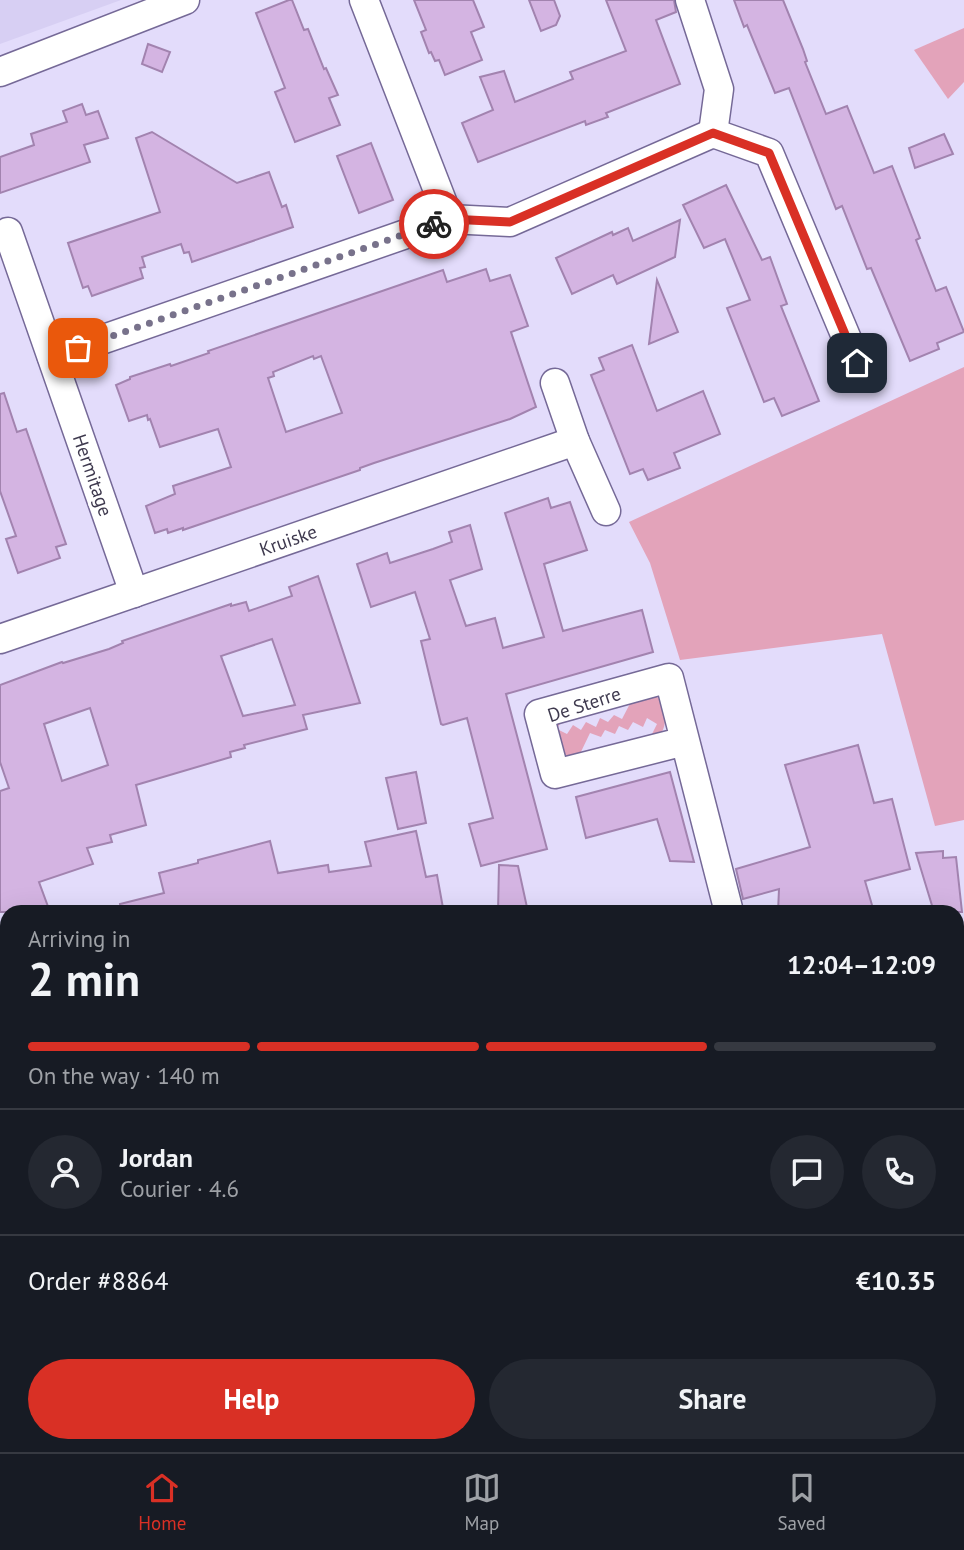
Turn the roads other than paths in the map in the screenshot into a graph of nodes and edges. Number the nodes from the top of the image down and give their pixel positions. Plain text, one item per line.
1 (185, 0) edge
2 (364, 0) edge
3 (690, 0) edge
4 (0, 72) edge
5 (713, 133) junction
6 (449, 219) junction
7 (8, 232) dead end
8 (52, 357) junction
9 (857, 363) dead end
10 (555, 383) dead end
11 (575, 441) junction
12 (606, 511) dead end
13 (134, 593) junction
14 (0, 639) edge
15 (685, 741) junction
16 (727, 905) edge

1 - 4 street
2 - 6 street
3 - 5 street
5 - 6 street
5 - 9 street
6 - 8 street
7 - 8 street, Hermitage
8 - 13 street, Hermitage
10 - 11 street
11 - 12 street
11 - 13 street, Kruiske
13 - 14 street, Kruiske
15 - 15 street, De Sterre
15 - 16 street, De Sterre

